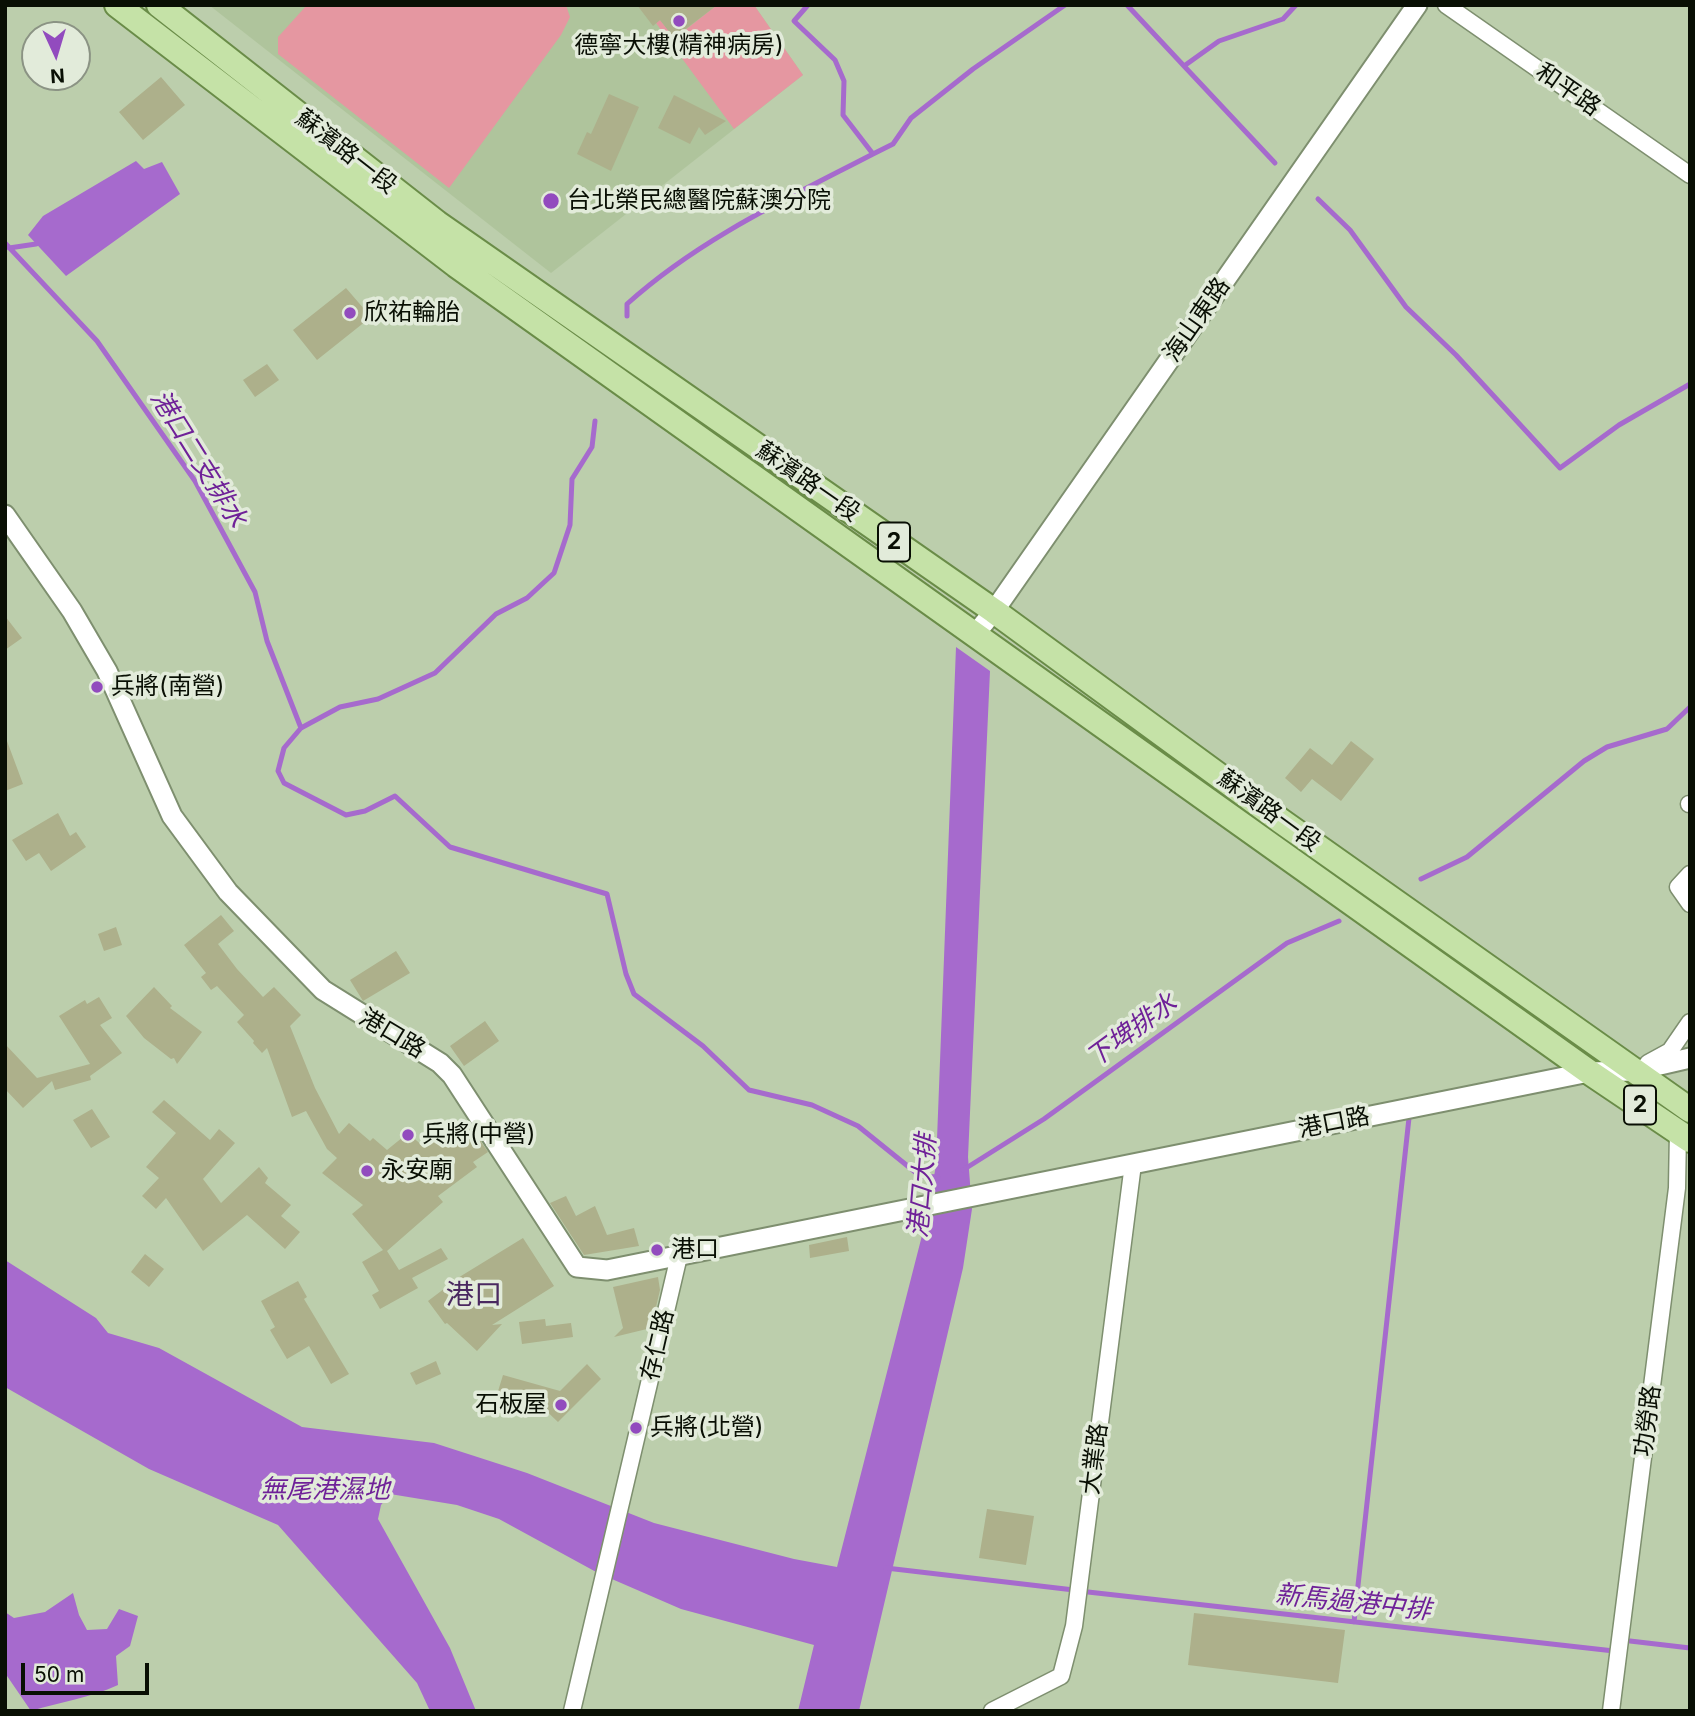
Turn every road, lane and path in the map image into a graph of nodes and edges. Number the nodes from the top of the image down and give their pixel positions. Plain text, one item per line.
1 (117, 5) edge
2 (159, 5) edge
3 (1417, 5) edge
4 (1446, 5) edge
5 (1690, 176) edge
6 (5, 515) edge
7 (994, 611) junction
8 (976, 632) junction
9 (1281, 821) junction
10 (1268, 842) junction
11 (1690, 874) edge
12 (1690, 904) edge
13 (1690, 1021) edge
14 (1690, 1058) edge
15 (1634, 1071) junction
16 (1589, 1072) junction
17 (1686, 1127) edge
18 (1133, 1164) junction
19 (679, 1256) junction
20 (572, 1711) edge
21 (992, 1711) edge
22 (1611, 1711) edge

1 - 8 main road, 蘇濱路一段 / 2
2 - 7 main road, 蘇濱路一段 / 2
3 - 7 street, 海山東路
4 - 5 street, 和平路
6 - 19 street, 港口路
7 - 8 street, 海山東路
7 - 9 main road, 蘇濱路一段 / 2
8 - 10 main road, 蘇濱路一段 / 2
9 - 10 main road
9 - 15 main road, 蘇濱路一段 / 2
10 - 16 main road, 蘇濱路一段 / 2
11 - 12 street
13 - 15 street
14 - 15 street, 港口路
15 - 16 street, 港口路
15 - 17 main road, 2
16 - 17 main road, 2
16 - 18 street, 港口路
17 - 22 street, 功勞路
18 - 19 street, 港口路
18 - 21 street, 大業路
19 - 20 street, 存仁路

